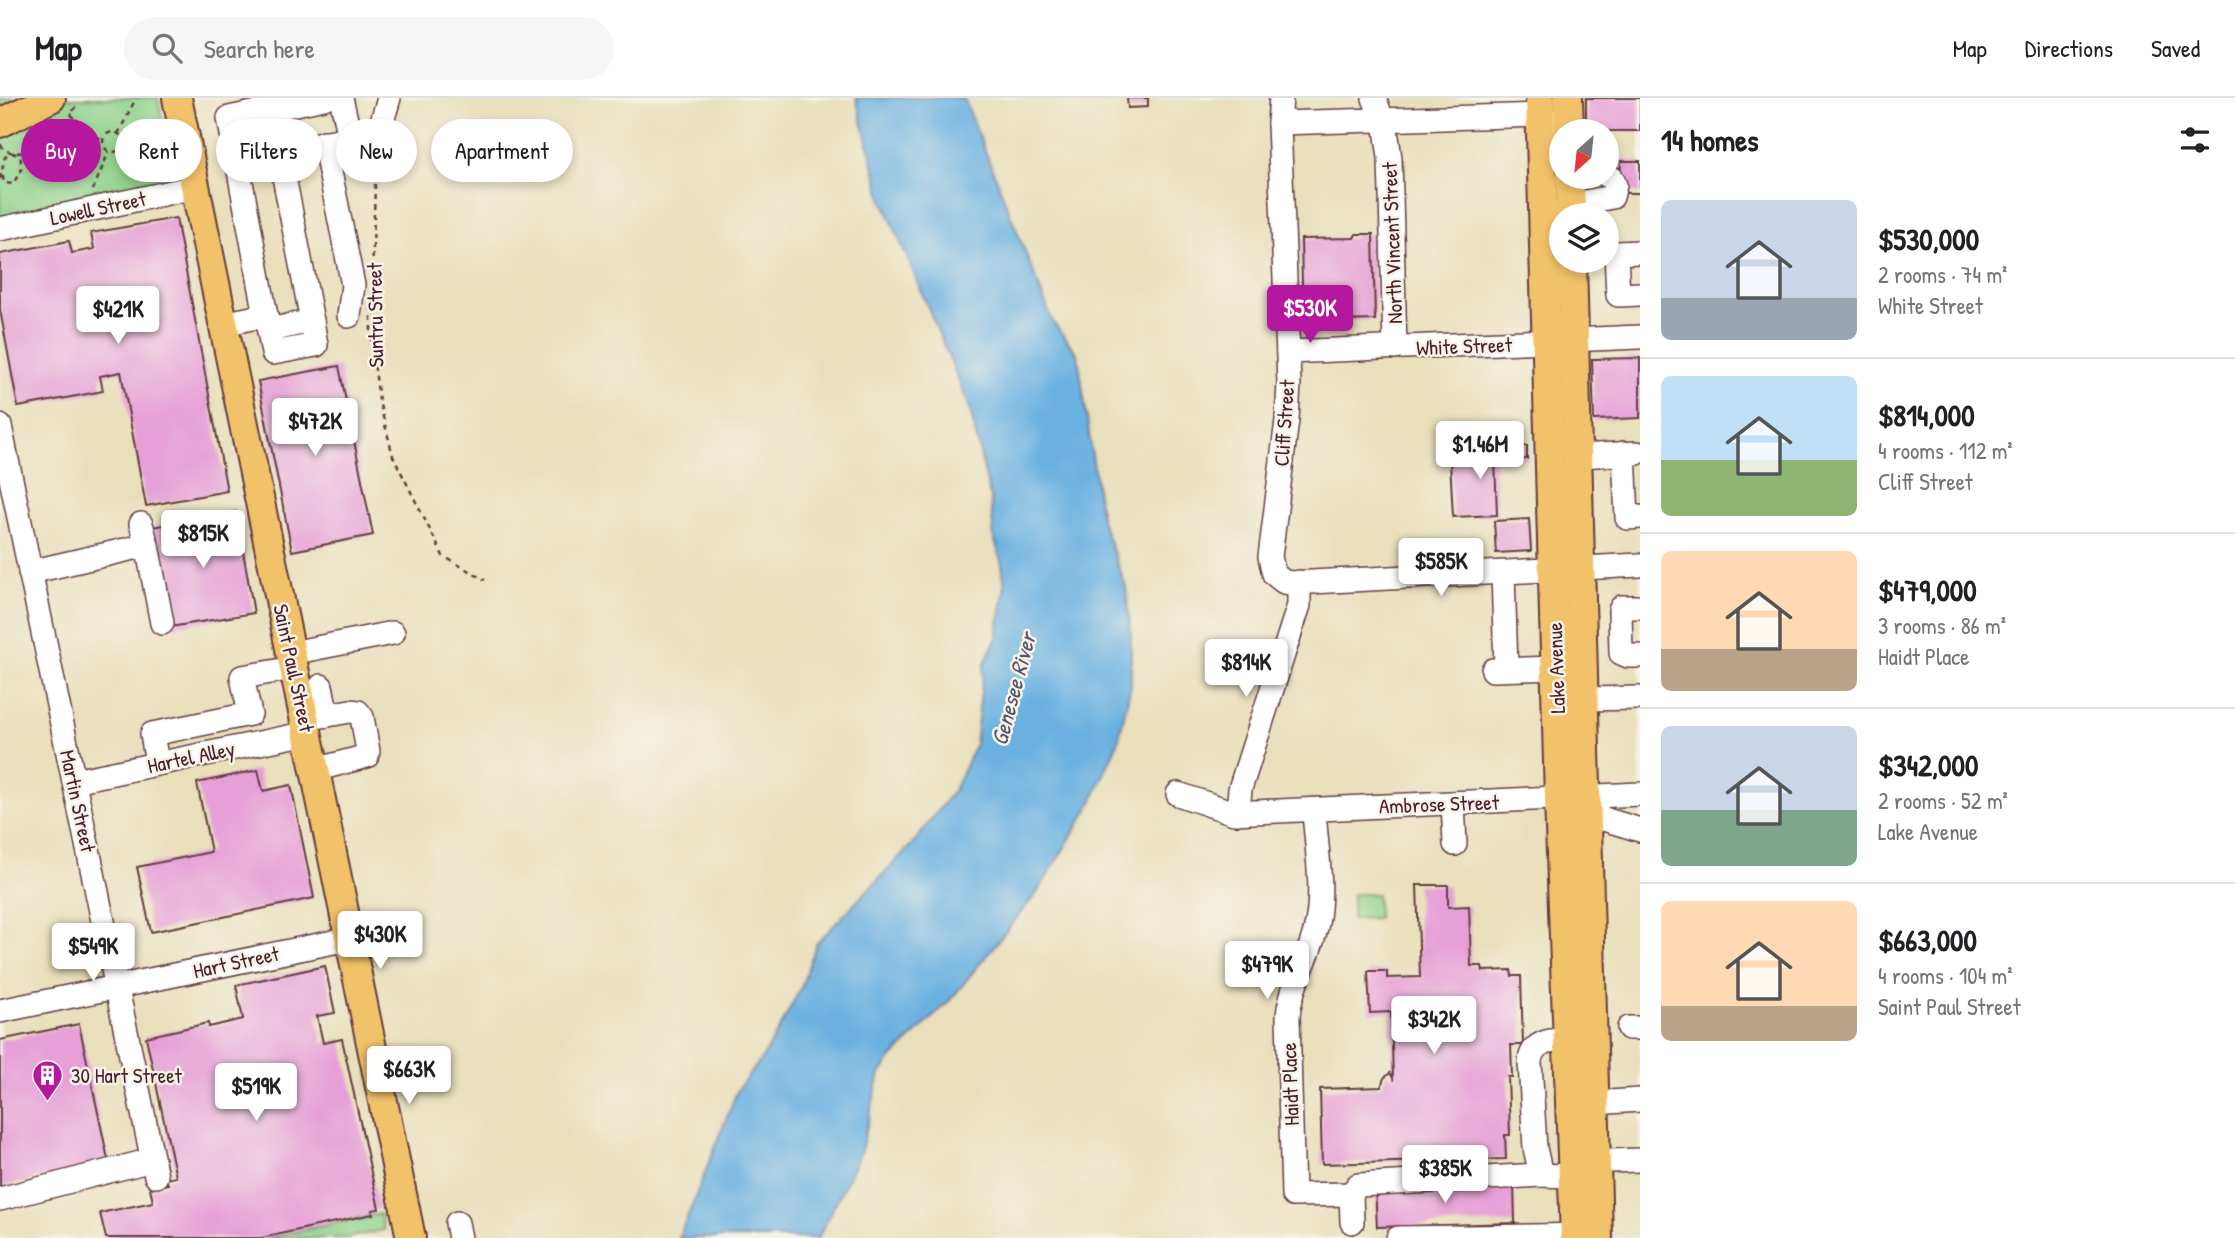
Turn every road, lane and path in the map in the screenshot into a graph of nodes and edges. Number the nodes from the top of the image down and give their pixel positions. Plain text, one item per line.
1 (136, 98) edge
2 (177, 98) edge
3 (324, 98) edge
4 (341, 98) edge
5 (389, 98) edge
6 (1281, 98) edge
7 (1374, 98) edge
8 (1568, 98) edge
9 (65, 108) edge
10 (1548, 115) edge
11 (126, 119) edge
12 (229, 119) edge
13 (346, 119) edge
14 (383, 119) edge
15 (1569, 119) edge
16 (1383, 120) junction
17 (1279, 123) junction
18 (115, 134) edge
19 (1, 138) edge
20 (103, 140) joint
21 (336, 140) edge
22 (324, 142) joint
23 (21, 151) edge
24 (109, 151) junction
25 (115, 151) edge
26 (14, 153) junction
27 (21, 159) edge
28 (4, 160) junction
29 (21, 167) edge
30 (2, 172) junction
31 (0, 179) edge
32 (241, 182) edge
33 (285, 182) edge
34 (376, 182) edge
35 (6, 184) junction
36 (0, 186) edge
37 (195, 187) junction
38 (1614, 189) edge
39 (92, 193) dead end
40 (1593, 203) edge
41 (0, 229) edge
42 (1640, 252) edge
43 (1572, 273) edge
44 (372, 288) dead end
45 (1640, 294) edge
46 (371, 298) dead end
47 (349, 316) dead end
48 (267, 323) junction
49 (223, 324) junction
50 (1640, 337) edge
51 (1574, 341) junction
52 (1546, 343) junction
53 (1395, 348) junction
54 (1288, 352) junction
55 (1, 438) edge
56 (1632, 453) edge
57 (1577, 456) junction
58 (1640, 517) edge
59 (1640, 565) edge
60 (1567, 570) junction
61 (30, 572) junction
62 (1503, 573) junction
63 (485, 580) dead end
64 (1299, 583) junction
65 (1640, 607) edge
66 (162, 623) dead end
67 (393, 633) dead end
68 (1640, 656) edge
69 (293, 661) junction
70 (1556, 668) junction
71 (321, 686) dead end
72 (1640, 698) edge
73 (1584, 699) junction
74 (313, 722) junction
75 (157, 764) junction
76 (315, 770) junction
77 (74, 780) junction
78 (1178, 794) dead end
79 (1640, 794) edge
80 (1559, 799) junction
81 (1452, 803) junction
82 (1588, 804) junction
83 (1314, 810) junction
84 (1238, 813) junction
85 (1640, 830) edge
86 (1455, 844) dead end
87 (348, 939) junction
88 (117, 987) junction
89 (0, 1009) edge
90 (1581, 1039) junction
91 (1640, 1100) edge
92 (1582, 1103) junction
93 (1640, 1160) edge
94 (1584, 1169) junction
95 (1541, 1175) junction
96 (1351, 1194) junction
97 (0, 1199) edge
98 (1352, 1222) dead end
99 (408, 1224) edge
100 (1587, 1236) edge
101 (1398, 1238) edge

1 - 11 path
2 - 37 main road, Saint Paul Street
3 - 12 street
4 - 13 street
5 - 14 street
6 - 17 street, Cliff Street
7 - 16 street, North Vincent Street
8 - 15 main road
9 - 19 main road
10 - 16 street
10 - 52 main road, Lake Avenue
16 - 17 street
16 - 53 street, North Vincent Street
17 - 54 street, Cliff Street
18 - 20 path
19 - 26 path
19 - 28 path
20 - 24 path
21 - 22 street
22 - 47 street
23 - 26 path
24 - 25 path
24 - 39 path
26 - 27 path
26 - 28 path
28 - 30 path
29 - 35 path
30 - 31 path
30 - 35 path
32 - 48 street
33 - 48 street
34 - 44 path, Suntru Street
35 - 36 path
37 - 41 street, Lowell Street
37 - 49 main road, Saint Paul Street
38 - 40 street
42 - 45 street
43 - 51 main road, Lake Avenue
46 - 63 path, Suntru Street
48 - 49 street
49 - 69 main road, Saint Paul Street
50 - 51 street, White Street
51 - 52 street, White Street
51 - 57 main road, Lake Avenue
52 - 53 street, White Street
52 - 60 main road, Lake Avenue
53 - 54 street, White Street
54 - 64 street, Cliff Street
55 - 61 street, Martin Street
56 - 57 street
56 - 58 street
57 - 60 main road, Lake Avenue
59 - 60 street
60 - 62 street
60 - 70 main road, Lake Avenue
60 - 73 main road, Lake Avenue
61 - 66 street
61 - 77 street, Martin Street
62 - 64 street
62 - 70 street
64 - 84 street
65 - 68 street
67 - 69 street
69 - 74 main road, Saint Paul Street
69 - 75 street
70 - 80 main road, Lake Avenue
71 - 74 street
72 - 73 street
73 - 82 main road, Lake Avenue
74 - 75 street, Hartel Alley
74 - 76 main road, Saint Paul Street
74 - 76 street, Hartel Alley
75 - 77 street, Hartel Alley
76 - 87 main road, Saint Paul Street
77 - 88 street, Martin Street
78 - 84 street, Ambrose Street
79 - 82 street, Ambrose Street
80 - 81 street, Ambrose Street
80 - 82 street, Ambrose Street
80 - 90 main road, Lake Avenue
81 - 83 street, Ambrose Street
81 - 86 street
82 - 85 street
82 - 90 main road, Lake Avenue
83 - 84 street, Ambrose Street
83 - 96 street, Haidt Place
87 - 88 street, Hart Street
87 - 99 main road, Saint Paul Street
88 - 89 street, Hart Street
88 - 97 street, Martin Street
90 - 92 main road, Lake Avenue
90 - 95 street
91 - 92 street
92 - 94 main road, Lake Avenue
93 - 94 street
94 - 95 street
94 - 100 main road, Lake Avenue
95 - 96 street
96 - 98 street
100 - 101 street

